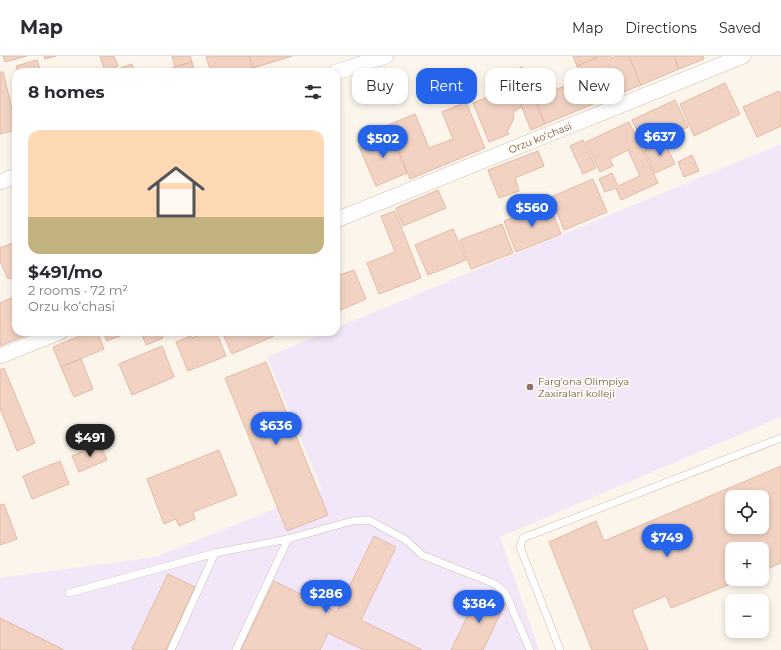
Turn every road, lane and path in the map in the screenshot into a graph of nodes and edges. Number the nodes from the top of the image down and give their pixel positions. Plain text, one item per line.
1 (386, 56) edge
2 (743, 56) edge
3 (340, 71) edge
4 (12, 178) edge
5 (0, 182) edge
6 (340, 218) edge
7 (50, 336) edge
8 (0, 356) edge
9 (781, 438) edge
10 (288, 539) junction
11 (215, 553) junction
12 (69, 593) dead end
13 (171, 650) edge
14 (236, 650) edge
15 (530, 650) edge
16 (560, 650) edge

1 - 3 street
2 - 6 street, Orzu koʻchasi
4 - 5 street
7 - 8 street
9 - 16 lane
10 - 11 lane
10 - 14 lane
10 - 15 lane
11 - 12 lane
11 - 13 lane

